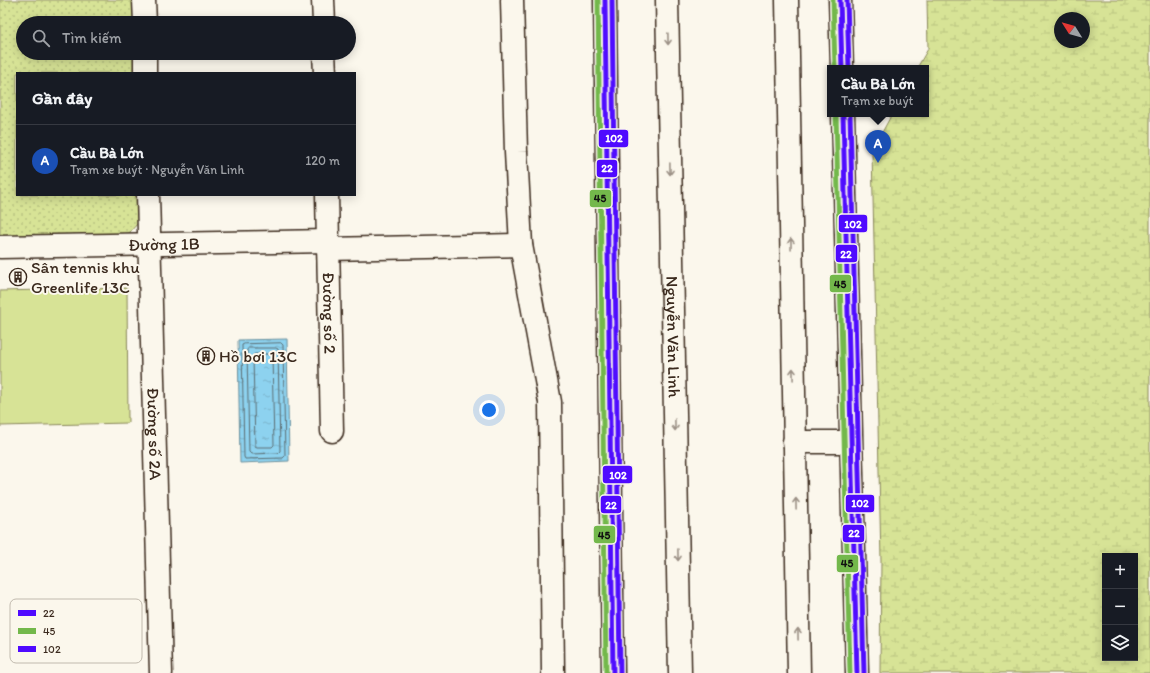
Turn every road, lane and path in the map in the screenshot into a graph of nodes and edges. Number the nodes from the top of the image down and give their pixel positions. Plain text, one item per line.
1 (144, 0) edge
2 (323, 0) edge
3 (512, 0) edge
4 (605, 0) edge
5 (667, 0) edge
6 (787, 0) edge
7 (840, 0) edge
8 (145, 16) edge
9 (324, 16) edge
10 (145, 60) edge
11 (324, 60) edge
12 (842, 65) edge
13 (145, 72) edge
14 (325, 72) edge
15 (843, 117) edge
16 (148, 196) edge
17 (327, 196) edge
18 (148, 245) junction
19 (328, 245) junction
20 (521, 245) junction
21 (0, 247) edge
22 (332, 431) dead end
23 (794, 442) junction
24 (850, 442) junction
25 (161, 673) edge
26 (552, 673) edge
27 (613, 673) edge
28 (680, 673) edge
29 (799, 673) edge
30 (857, 673) edge

1 - 8 main road
2 - 9 main road
3 - 20 main road
4 - 27 main road
5 -> 28 main road, Nguyễn Văn Linh
23 -> 6 main road
7 - 12 main road
10 - 13 main road
11 - 14 main road
15 - 24 main road
16 - 18 main road, Đường số 2A
17 - 19 main road, Đường số 2
18 - 19 main road, Đường 1B
18 - 21 main road, Đường 1B
18 - 25 main road, Đường số 2A
19 - 20 main road, Đường 1B
19 - 22 main road, Đường số 2
20 - 26 main road
23 - 24 main road
29 -> 23 main road
24 - 30 main road

